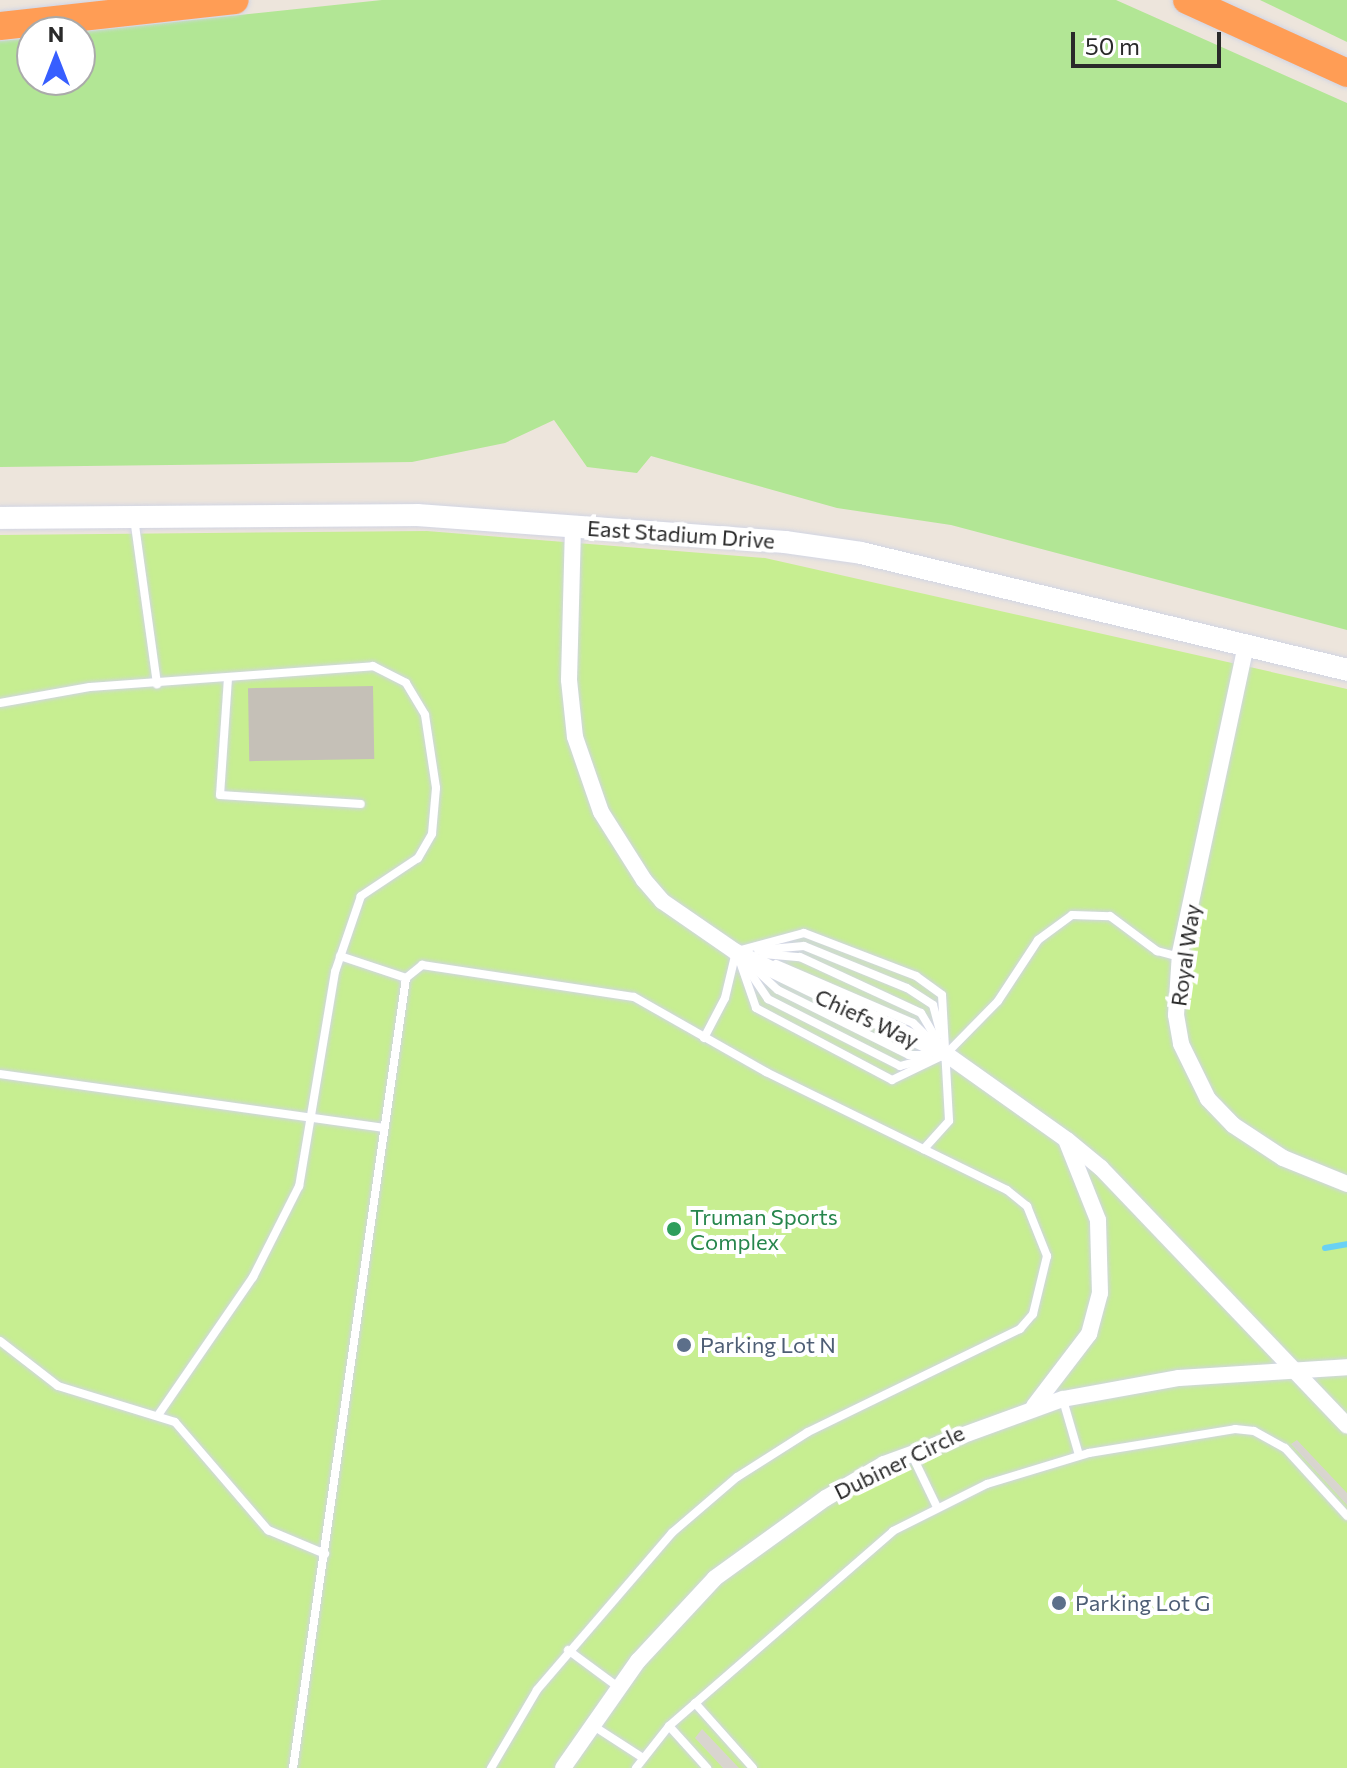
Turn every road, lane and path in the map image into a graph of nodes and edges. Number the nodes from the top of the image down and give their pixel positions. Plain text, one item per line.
1 (235, 0) edge
2 (1187, 0) edge
3 (0, 26) edge
4 (1347, 73) edge
5 (134, 517) junction
6 (0, 518) edge
7 (573, 527) junction
8 (1246, 645) junction
9 (1347, 670) edge
10 (228, 678) junction
11 (157, 684) junction
12 (0, 703) edge
13 (361, 804) dead end
14 (736, 952) junction
15 (340, 956) junction
16 (1180, 958) junction
17 (406, 978) junction
18 (704, 1038) junction
19 (946, 1054) junction
20 (0, 1074) edge
21 (311, 1118) junction
22 (384, 1128) junction
23 (1067, 1140) junction
24 (924, 1149) junction
25 (1347, 1184) edge
26 (0, 1341) edge
27 (1347, 1367) edge
28 (1297, 1371) junction
29 (1063, 1399) junction
30 (1034, 1406) junction
31 (158, 1415) junction
32 (1347, 1425) edge
33 (910, 1452) junction
34 (1079, 1455) junction
35 (937, 1507) junction
36 (1347, 1516) edge
37 (325, 1554) junction
38 (568, 1650) junction
39 (618, 1687) junction
40 (695, 1703) junction
41 (591, 1724) junction
42 (669, 1726) junction
43 (643, 1758) junction
44 (293, 1768) edge
45 (491, 1768) edge
46 (563, 1768) edge
47 (636, 1768) edge
48 (707, 1768) edge
49 (753, 1768) edge

1 - 3 highway
2 - 4 highway
5 - 6 main road, East Stadium Drive
5 - 7 main road, East Stadium Drive
5 - 11 lane
7 - 8 main road, East Stadium Drive
7 - 14 street, Chiefs Way
8 - 9 main road, East Stadium Drive
8 - 16 street, Royal Way
10 - 11 lane
10 - 13 lane
10 - 15 lane
11 - 12 lane
14 - 18 lane
14 - 19 street, Chiefs Way
14 - 19 lane
14 - 19 lane
14 - 19 lane
14 - 19 lane
14 - 19 lane
15 - 17 lane
15 - 21 lane
16 - 19 lane
16 - 25 street, Royal Way
17 - 18 lane
17 - 22 lane
18 - 24 lane
19 - 23 street, Chiefs Way
19 - 24 lane
20 - 21 lane
21 - 22 lane
21 - 31 lane
22 - 37 lane
23 - 28 street, Chiefs Way
23 - 30 street
24 - 38 lane
26 - 31 lane
27 - 28 street, Dubiner Circle
28 - 29 street, Dubiner Circle
28 - 32 street, Chiefs Way
29 - 30 street, Dubiner Circle
29 - 34 lane
30 - 33 street, Dubiner Circle
31 - 37 lane
33 - 35 lane
33 - 39 street, Dubiner Circle
34 - 35 lane
34 - 36 lane
35 - 40 lane
37 - 44 lane
38 - 39 lane
38 - 45 lane
39 - 41 street, Dubiner Circle
40 - 42 lane
40 - 49 lane
41 - 43 lane
41 - 46 street, Dubiner Circle
42 - 43 lane
42 - 48 lane
43 - 47 lane

